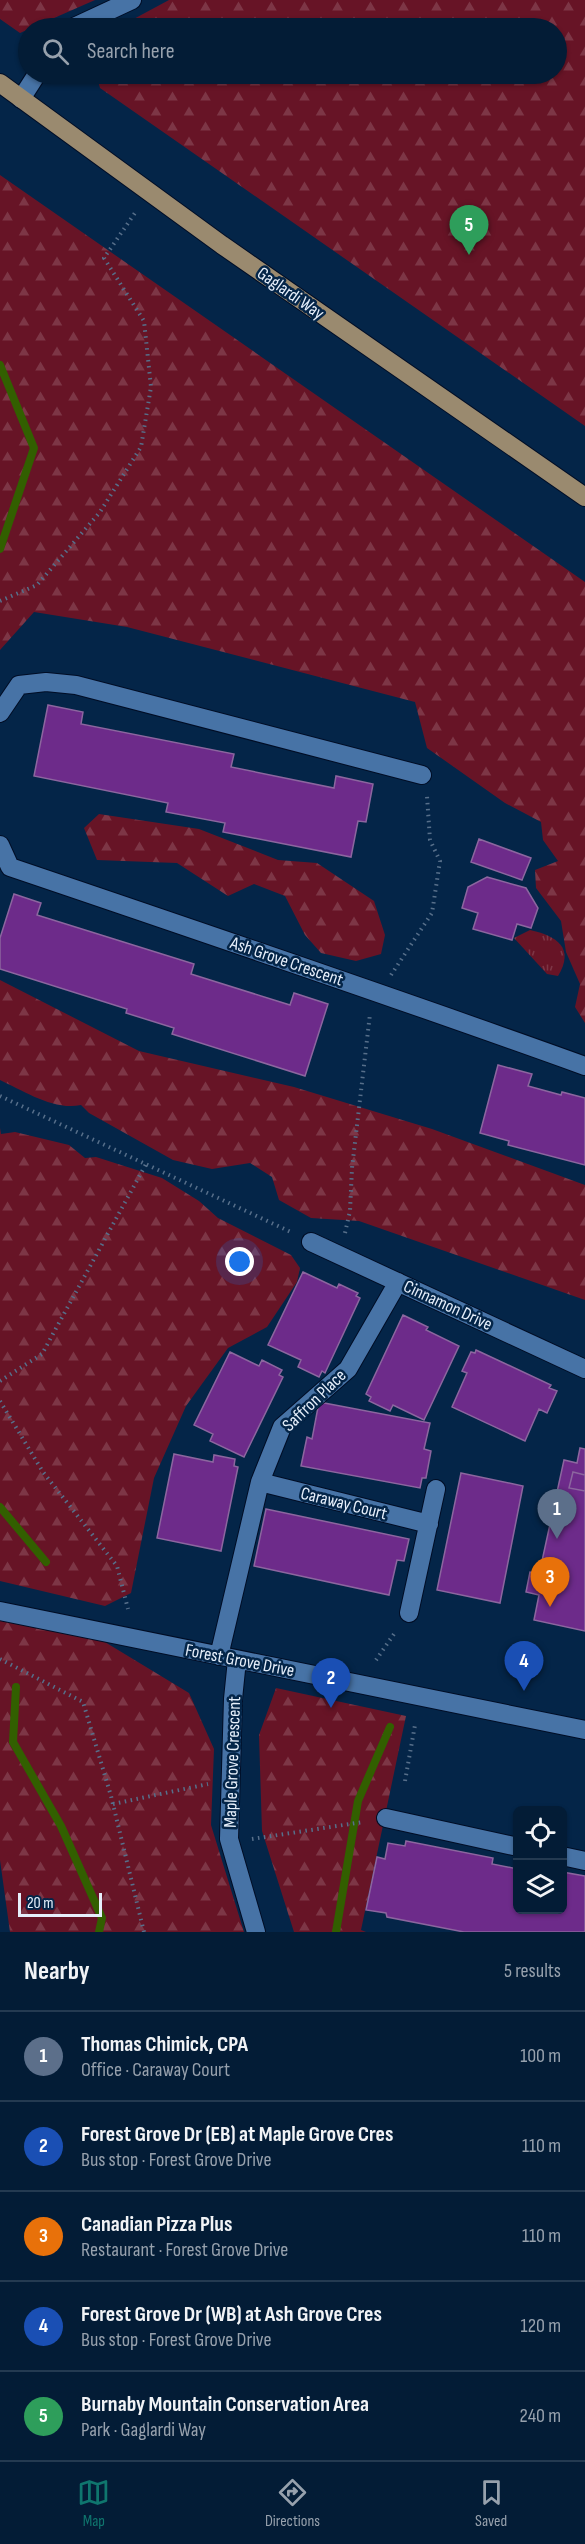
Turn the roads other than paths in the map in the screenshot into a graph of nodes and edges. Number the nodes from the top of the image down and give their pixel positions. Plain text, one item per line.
1 (132, 0) edge
2 (93, 18) edge
3 (0, 83) edge
4 (31, 84) edge
5 (21, 99) junction
6 (585, 497) edge
7 (0, 713) edge
8 (422, 775) road end
9 (0, 845) edge
10 (585, 1066) edge
11 (311, 1242) road end
12 (398, 1282) junction
13 (585, 1369) edge
14 (260, 1482) junction
15 (436, 1489) dead end
16 (429, 1524) junction
17 (0, 1611) edge
18 (409, 1613) road end
19 (219, 1656) junction
20 (237, 1660) junction
21 (585, 1730) edge
22 (386, 1818) road end
23 (513, 1846) edge
24 (567, 1857) edge
25 (585, 1861) edge
26 (256, 1932) edge

1 - 2 street
3 - 5 main road, Gaglardi Way
4 - 5 street
5 - 6 main road, Gaglardi Way
7 - 8 street
9 - 10 street, Ash Grove Crescent
11 - 12 street, Cinnamon Drive
12 - 13 street, Cinnamon Drive
12 - 14 street, Saffron Place
14 - 16 street, Caraway Court
14 - 19 street, Saffron Place
15 - 16 street
16 - 18 street
17 - 19 street, Forest Grove Drive
19 - 20 street, Forest Grove Drive
20 - 21 street, Forest Grove Drive
20 - 26 street, Maple Grove Crescent
22 - 23 street
24 - 25 street

